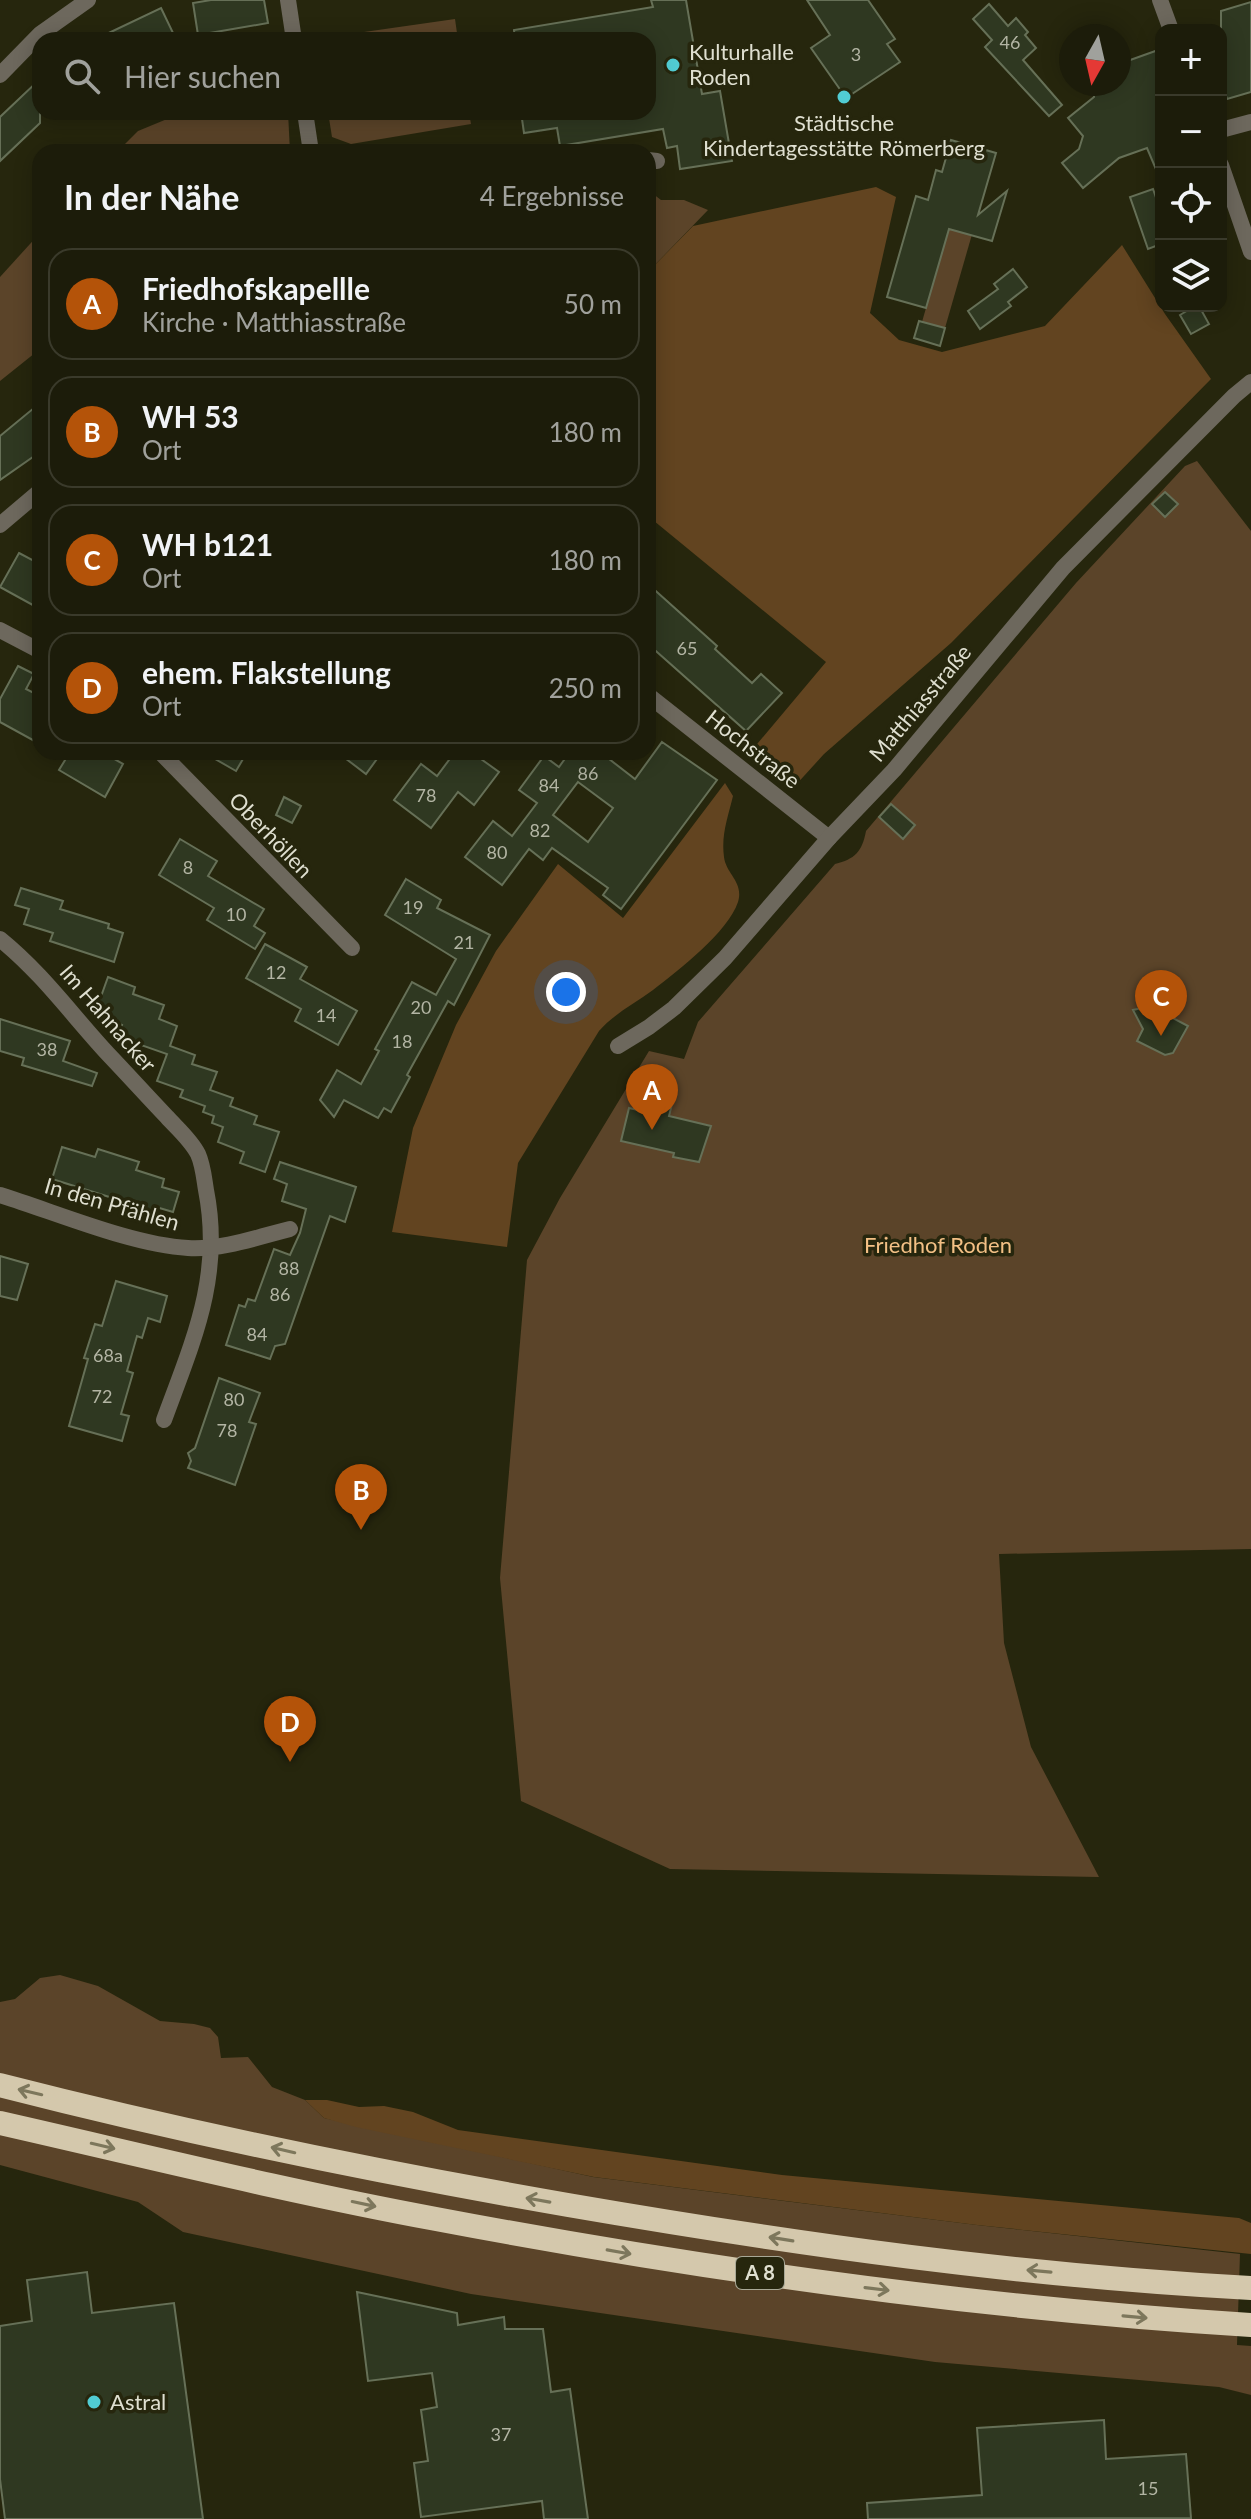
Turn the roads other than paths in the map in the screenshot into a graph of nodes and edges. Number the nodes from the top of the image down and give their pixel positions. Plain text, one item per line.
1 (88, 0) edge
2 (288, 0) edge
3 (1160, 0) edge
4 (1169, 24) edge
5 (43, 32) edge
6 (293, 32) edge
7 (32, 42) edge
8 (0, 75) edge
9 (306, 120) edge
10 (1251, 122) edge
11 (1227, 128) edge
12 (310, 144) edge
13 (1222, 168) edge
14 (1251, 252) edge
15 (1251, 382) edge
16 (32, 498) edge
17 (0, 525) edge
18 (0, 630) edge
19 (32, 647) edge
20 (656, 701) edge
21 (168, 760) edge
22 (829, 838) junction
23 (0, 939) edge
24 (352, 948) dead end
25 (618, 1046) dead end
26 (179, 1130) joint
27 (0, 1195) edge
28 (290, 1229) dead end
29 (213, 1247) junction
30 (164, 1420) dead end
31 (0, 2085) edge
32 (0, 2123) edge
33 (1245, 2283) edge
34 (1244, 2324) edge

1 - 5 street
2 - 6 street
3 - 4 street
7 - 8 street
9 - 12 street
10 - 11 street
13 - 14 street
15 - 22 street, Matthiasstraße
16 - 17 street
18 - 19 street
20 - 22 street, Hochstraße
21 - 24 street, Oberhöllen
22 - 25 street, Matthiasstraße
23 - 26 street, Im Hahnacker
26 - 29 street, In den Pfählen
27 - 29 street, In den Pfählen
28 - 29 street, In den Pfählen
29 - 30 street, In den Pfählen
33 -> 31 highway, A 8
32 -> 34 highway, A 8

